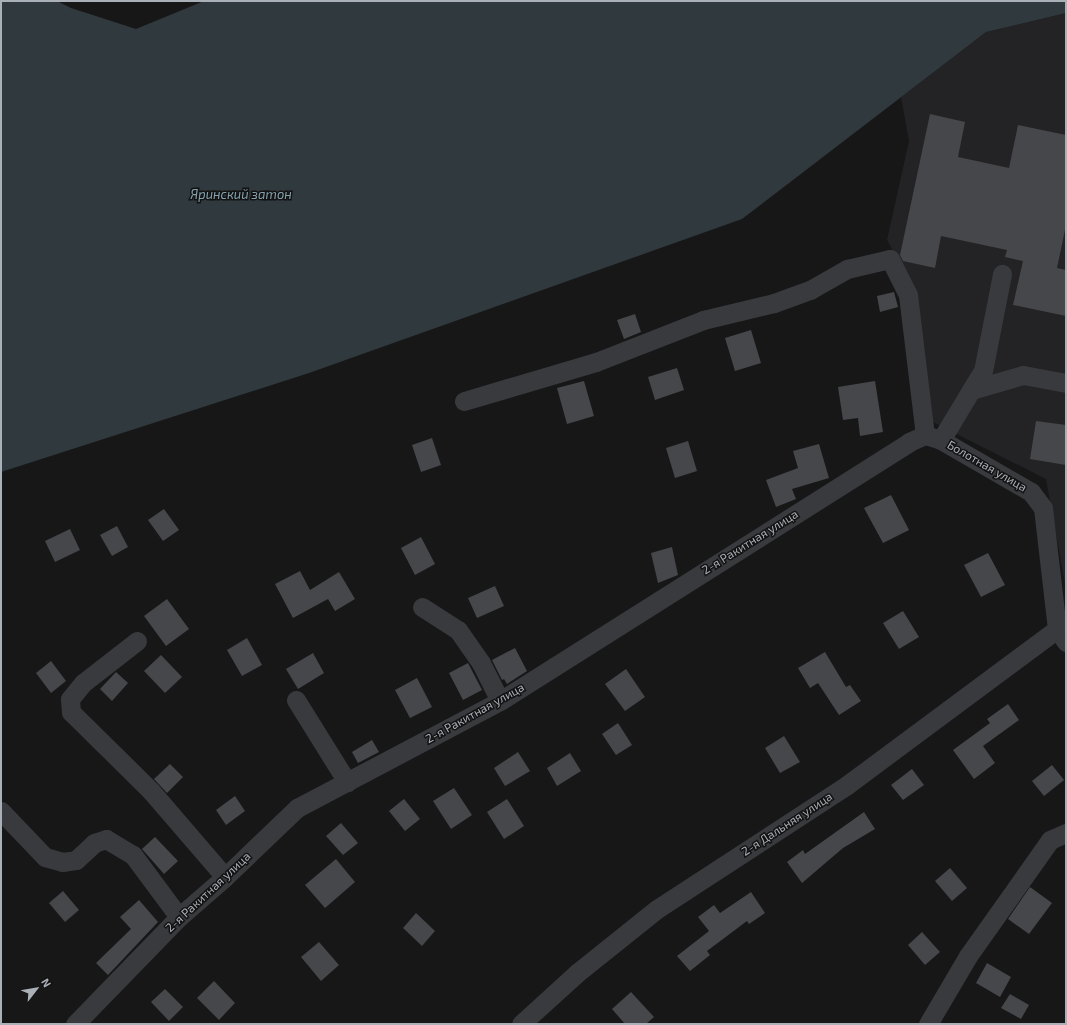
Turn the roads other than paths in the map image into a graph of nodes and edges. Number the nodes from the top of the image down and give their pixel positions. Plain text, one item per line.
1 (1002, 274) dead end
2 (1066, 383) edge
3 (971, 390) junction
4 (464, 401) dead end
5 (925, 439) junction
6 (422, 607) dead end
7 (1062, 635) edge
8 (137, 641) dead end
9 (296, 700) dead end
10 (500, 701) junction
11 (347, 782) junction
12 (1, 811) edge
13 (1066, 833) edge
14 (225, 877) junction
15 (179, 917) junction
16 (74, 1024) edge
17 (521, 1024) edge
18 (928, 1024) edge

1 - 3 street
2 - 3 street
3 - 5 street
4 - 5 street
5 - 7 street, Болотная улица
5 - 10 street, 2-я Ракитная улица
6 - 10 street
7 - 17 street, 2-я Дальняя улица
8 - 14 street
9 - 11 street
10 - 11 street, 2-я Ракитная улица
11 - 14 street, 2-я Ракитная улица
12 - 15 street
13 - 18 street
14 - 15 street, 2-я Ракитная улица
15 - 16 street, 2-я Ракитная улица

